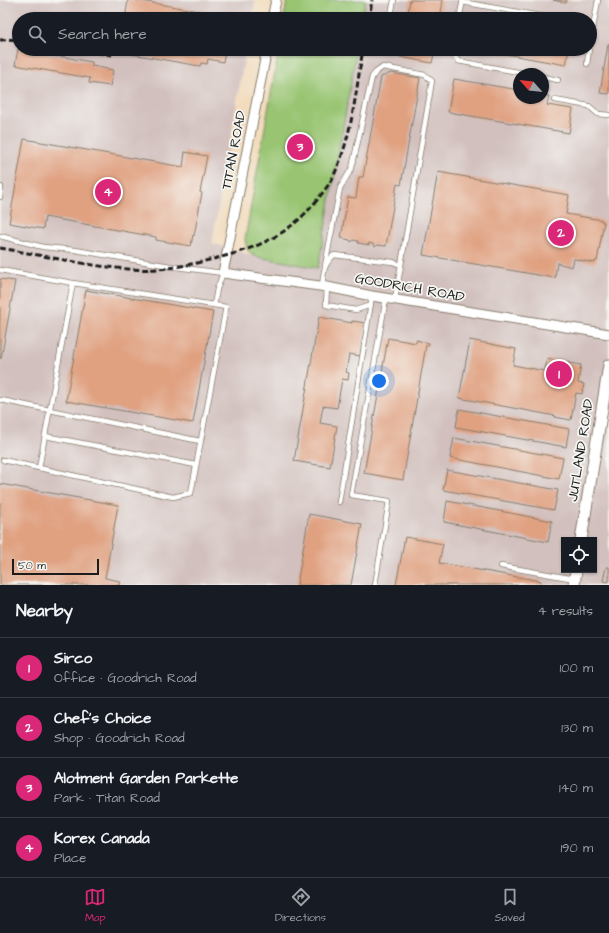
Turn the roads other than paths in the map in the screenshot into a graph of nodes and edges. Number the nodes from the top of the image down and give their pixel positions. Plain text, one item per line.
1 (276, 0) edge
2 (394, 0) edge
3 (598, 0) edge
4 (463, 1) edge
5 (273, 12) edge
6 (391, 12) edge
7 (461, 12) edge
8 (520, 12) edge
9 (595, 12) edge
10 (266, 56) edge
11 (455, 56) edge
12 (588, 56) edge
13 (587, 64) dead end
14 (513, 71) edge
15 (549, 78) edge
16 (558, 80) dead end
17 (555, 100) dead end
18 (609, 115) edge
19 (1, 187) edge
20 (0, 197) edge
21 (0, 236) edge
22 (401, 265) junction
23 (325, 266) junction
24 (0, 270) edge
25 (223, 273) junction
26 (73, 283) junction
27 (325, 286) junction
28 (391, 298) junction
29 (372, 300) junction
30 (214, 305) junction
31 (609, 334) edge
32 (609, 365) edge
33 (1, 400) dead end
34 (50, 410) junction
35 (45, 436) junction
36 (200, 441) junction
37 (3, 460) dead end
38 (196, 465) junction
39 (39, 468) junction
40 (339, 502) dead end
41 (581, 537) edge
42 (501, 566) dead end
43 (575, 578) edge
44 (375, 585) edge

1 - 5 street
2 - 6 lane
3 - 9 lane
4 - 7 lane
4 - 8 lane
10 - 25 street, TITAN ROAD
11 - 14 lane
12 - 13 lane
15 - 16 lane
17 - 18 lane
19 - 20 lane
21 - 25 lane
22 - 23 lane
22 - 23 lane
22 - 28 lane
23 - 27 lane
24 - 26 lane
25 - 27 street, GOODRICH ROAD
25 - 30 lane
26 - 30 lane
26 - 34 lane
27 - 29 street, GOODRICH ROAD
27 - 29 lane
28 - 29 street, GOODRICH ROAD
28 - 31 street, GOODRICH ROAD
28 - 44 lane
29 - 40 lane
30 - 36 lane
32 - 41 street, JUTLAND ROAD
33 - 34 lane
34 - 35 lane
34 - 36 lane
35 - 38 lane
35 - 39 lane
36 - 38 lane
37 - 39 lane
38 - 39 lane
42 - 43 lane

